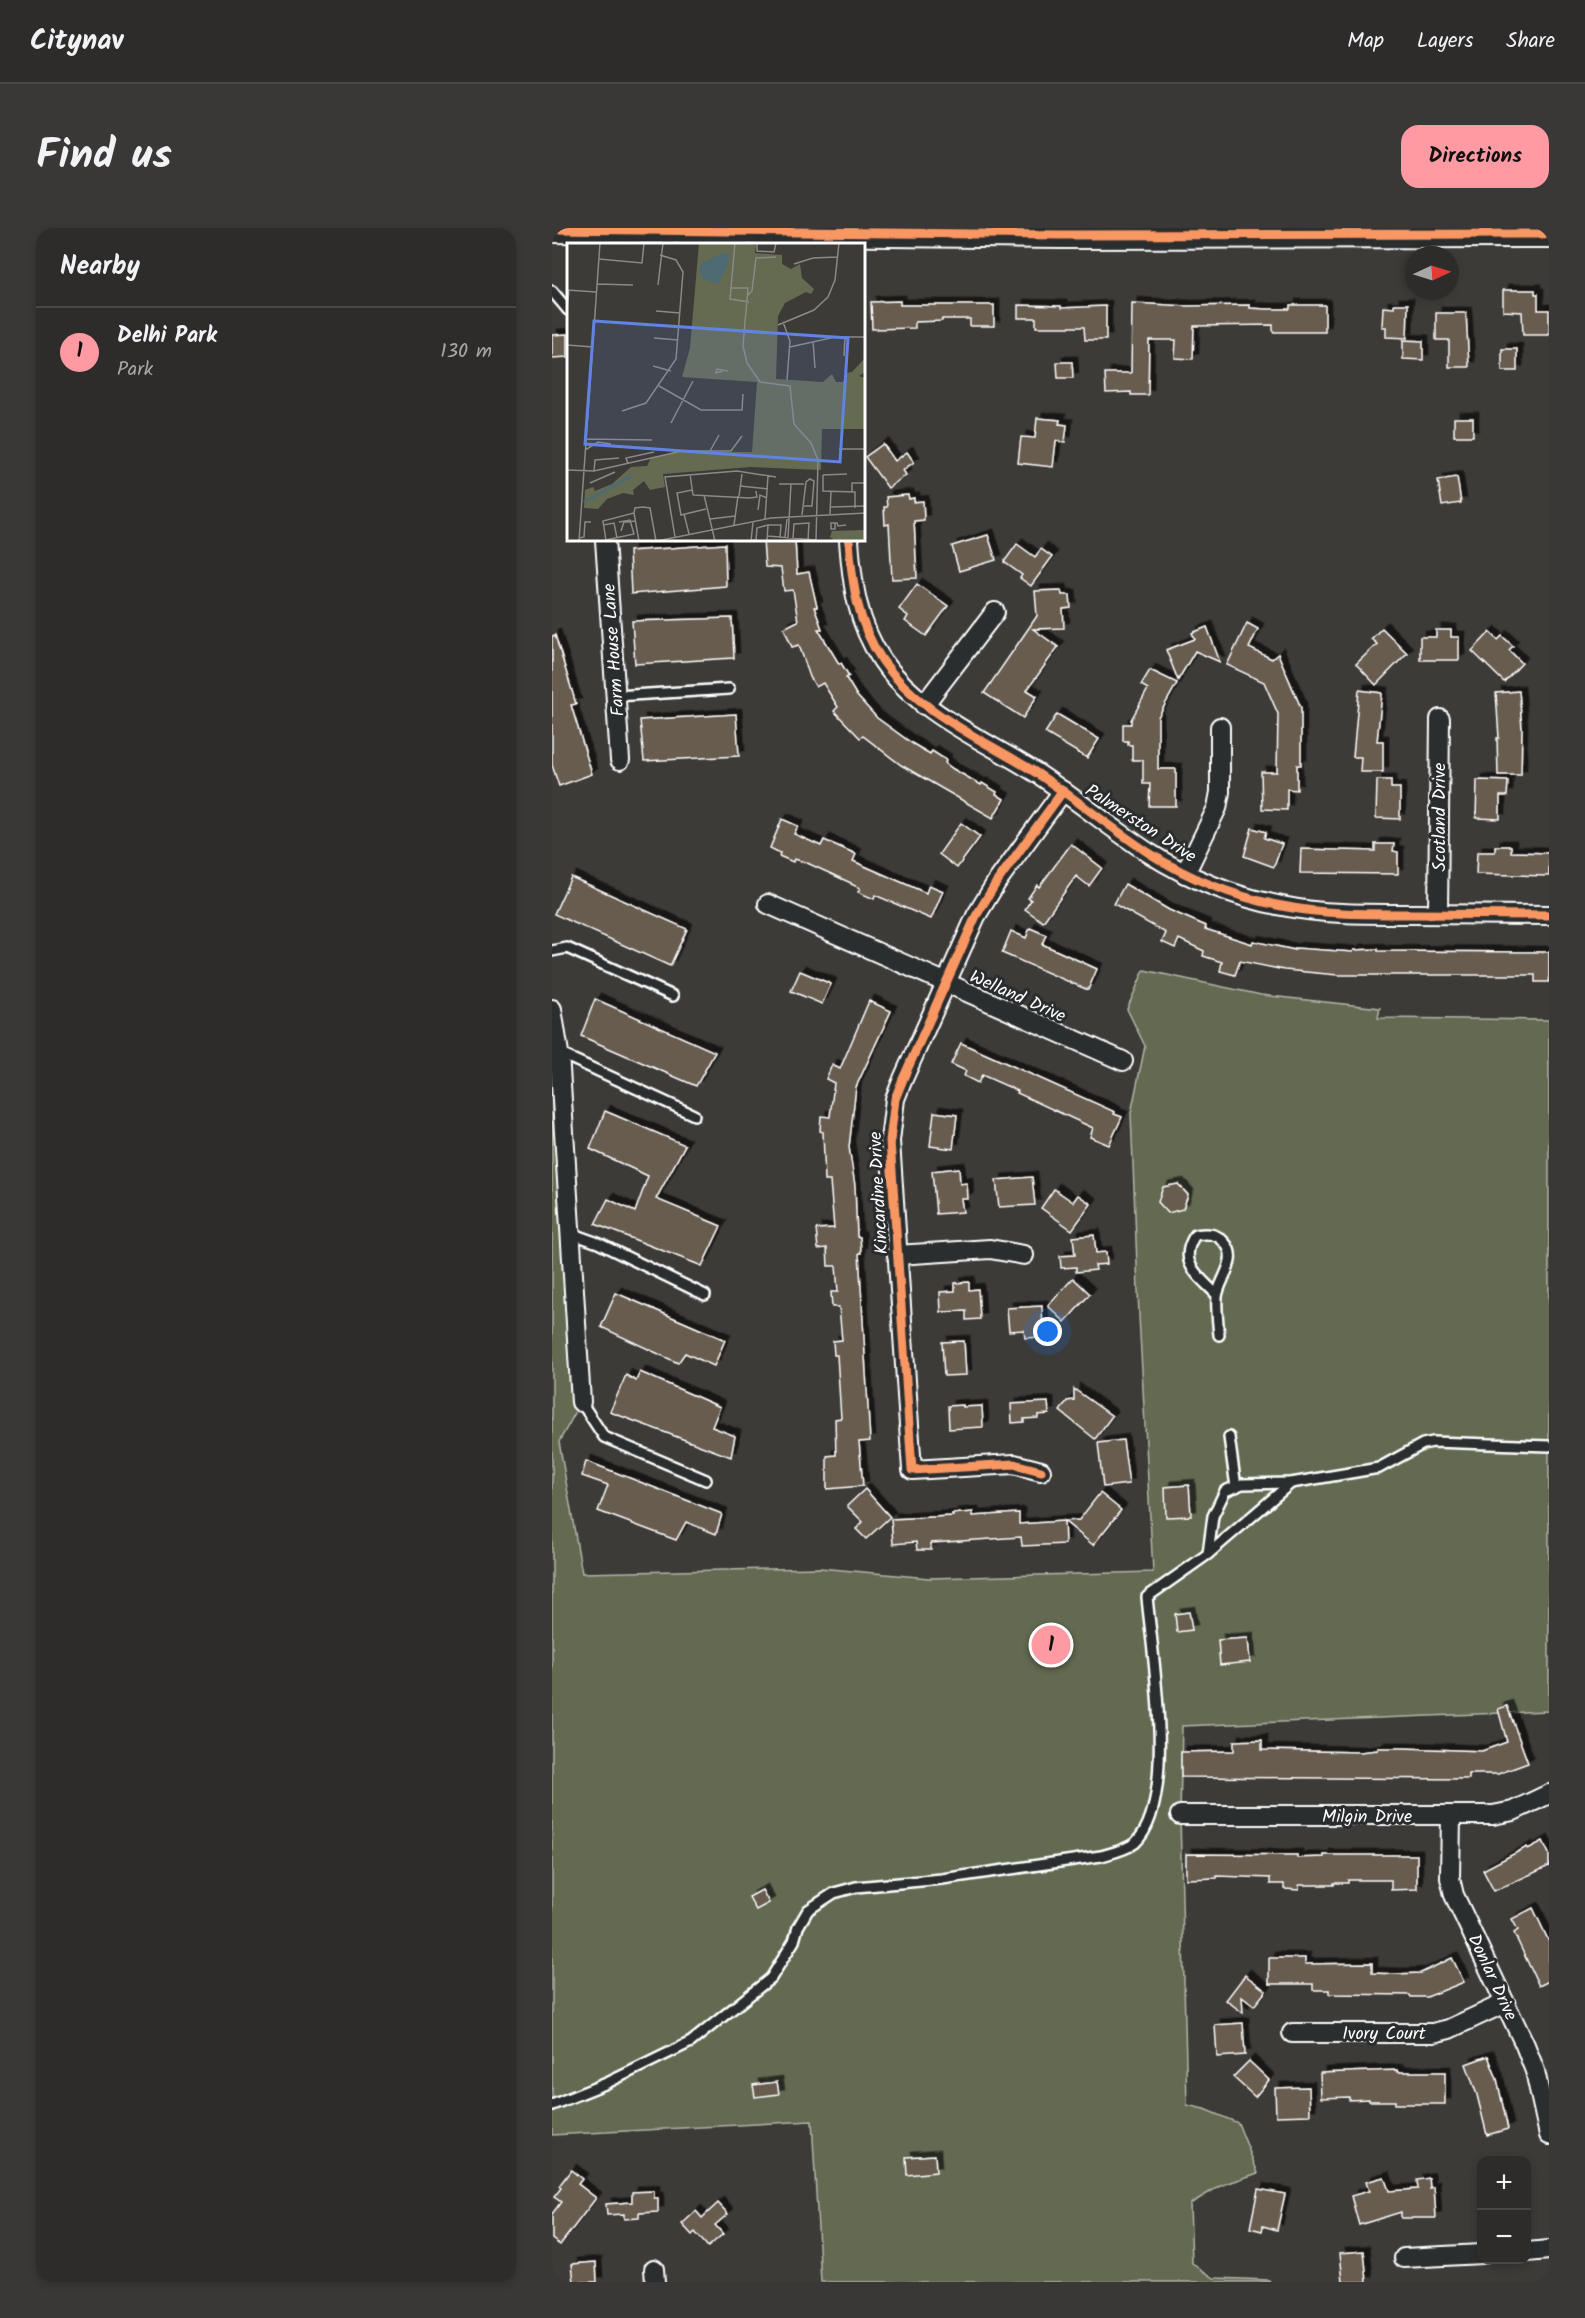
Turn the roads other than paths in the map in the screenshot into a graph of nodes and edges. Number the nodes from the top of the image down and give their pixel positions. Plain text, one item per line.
1 (656, 229) edge
2 (687, 229) edge
3 (552, 230) edge
4 (1336, 232) edge
5 (1549, 234) edge
6 (597, 237) edge
7 (552, 291) edge
8 (567, 309) edge
9 (605, 542) edge
10 (849, 542) edge
11 (995, 612) dead end
12 (729, 689) dead end
13 (616, 696) junction
14 (924, 705) junction
15 (1440, 719) dead end
16 (1220, 728) dead end
17 (620, 760) dead end
18 (1063, 791) junction
19 (1185, 874) junction
20 (768, 904) dead end
21 (1438, 914) junction
22 (1549, 915) edge
23 (552, 951) edge
24 (946, 982) junction
25 (673, 996) dead end
26 (552, 1009) edge
27 (559, 1053) junction
28 (1123, 1061) dead end
29 (694, 1115) dead end
30 (570, 1233) junction
31 (897, 1255) junction
32 (1024, 1256) dead end
33 (705, 1295) dead end
34 (1217, 1295) junction
35 (1219, 1335) dead end
36 (581, 1402) joint
37 (1229, 1437) dead end
38 (1549, 1446) edge
39 (1041, 1471) dead end
40 (706, 1480) dead end
41 (1291, 1483) junction
42 (1236, 1487) junction
43 (1208, 1554) junction
44 (1549, 1794) edge
45 (1180, 1815) dead end
46 (1451, 1816) junction
47 (1505, 2003) junction
48 (1292, 2033) dead end
49 (552, 2105) edge
50 (1549, 2136) edge
51 (1549, 2250) edge
52 (1531, 2252) edge
53 (1477, 2254) edge
54 (1404, 2258) dead end

1 - 2 street
1 - 6 street
2 - 4 street
3 - 6 street
4 - 5 street
7 - 8 lane
9 - 13 street, Farm House Lane
10 - 14 street, Palmerston Drive
11 - 14 street
12 - 13 lane
13 - 17 street, Farm House Lane
14 - 18 street, Palmerston Drive
15 - 21 street, Scotland Drive
16 - 19 street
18 - 19 street, Palmerston Drive
18 - 24 street, Kincardine Drive
19 - 21 street, Palmerston Drive
20 - 24 street, Welland Drive
21 - 22 street, Palmerston Drive
23 - 25 lane
24 - 28 street, Welland Drive
24 - 31 street, Kincardine Drive
26 - 27 street
27 - 29 lane
27 - 30 street
30 - 33 lane
30 - 36 street
31 - 32 street
31 - 39 street, Kincardine Drive
34 - 34 lane
34 - 35 lane
36 - 40 lane
37 - 42 lane
38 - 41 lane
41 - 42 lane
41 - 43 lane
42 - 43 lane
43 - 49 lane
44 - 46 street, Milgin Drive
45 - 46 street, Milgin Drive
46 - 47 street, Donlar Drive
47 - 48 street, Ivory Court
47 - 50 street, Donlar Drive
51 - 52 street
53 - 54 street

